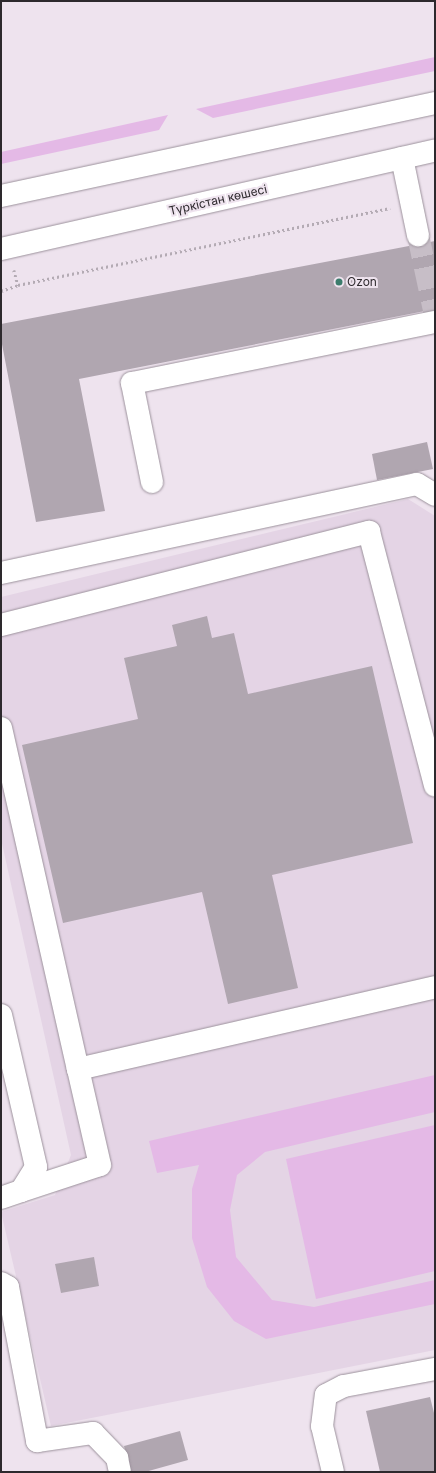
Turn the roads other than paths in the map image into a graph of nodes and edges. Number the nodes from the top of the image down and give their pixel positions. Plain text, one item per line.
1 (435, 103) edge
2 (435, 150) edge
3 (402, 158) junction
4 (1, 196) edge
5 (418, 235) tunnel mouth
6 (1, 249) edge
7 (435, 322) edge
8 (152, 482) dead end
9 (435, 495) edge
10 (1, 573) edge
11 (1, 625) edge
12 (1, 728) edge
13 (435, 786) edge
14 (435, 987) edge
15 (1, 1015) edge
16 (78, 1069) junction
17 (21, 1191) junction
18 (1, 1198) edge
19 (1, 1283) edge
20 (435, 1368) edge
21 (120, 1472) edge
22 (332, 1472) edge

1 - 4 main road
2 - 3 main road, Түркістан көшесі
3 - 5 main road
3 - 6 main road, Түркістан көшесі
7 - 8 main road
9 - 10 main road
11 - 13 main road
12 - 16 main road
14 - 16 main road
15 - 17 main road
16 - 17 main road
17 - 18 main road
19 - 21 main road
20 - 22 main road

